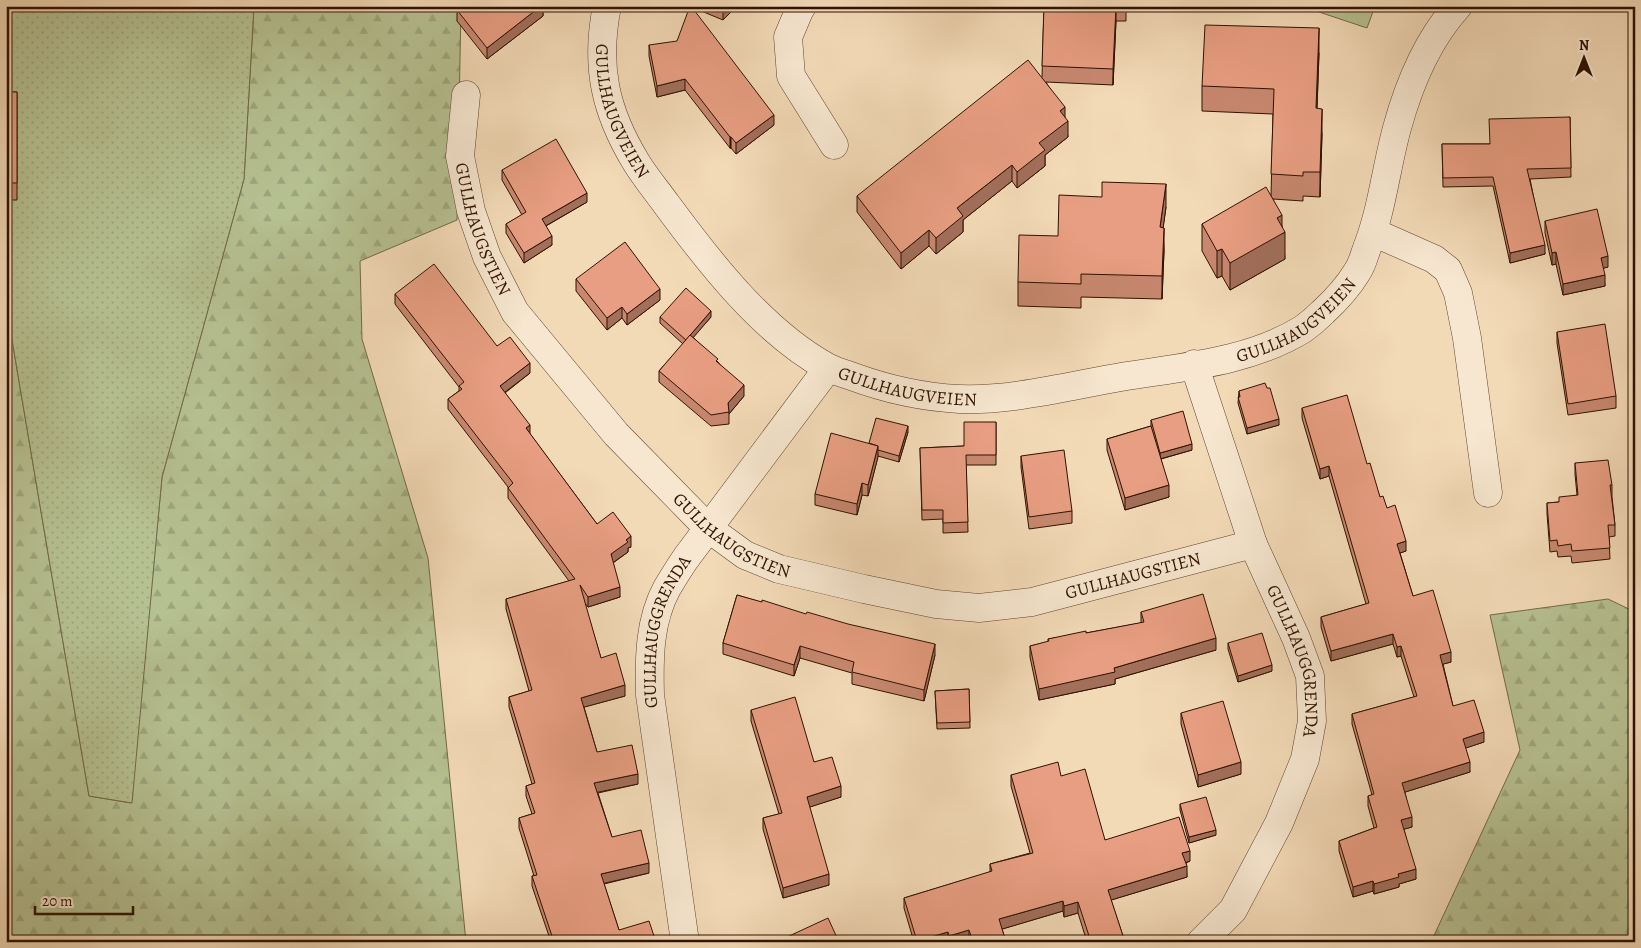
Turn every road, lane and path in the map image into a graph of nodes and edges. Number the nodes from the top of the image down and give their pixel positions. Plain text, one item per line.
1 (607, 6) edge
2 (802, 6) edge
3 (1458, 6) edge
4 (466, 94) dead end
5 (834, 145) dead end
6 (1373, 232) junction
7 (1194, 364) junction
8 (828, 368) junction
9 (1488, 493) dead end
10 (708, 528) junction
11 (1253, 544) junction
12 (685, 942) edge
13 (1201, 942) edge

1 - 8 street, GULLHAUGVEIEN
2 - 5 street
3 - 6 street, GULLHAUGVEIEN
4 - 10 street, GULLHAUGSTIEN
6 - 7 street, GULLHAUGVEIEN
6 - 9 street
7 - 8 street, GULLHAUGVEIEN
7 - 11 street, GULLHAUGGRENDA
8 - 10 street, GULLHAUGGRENDA
10 - 11 street, GULLHAUGSTIEN
10 - 12 street, GULLHAUGGRENDA
11 - 13 street, GULLHAUGGRENDA

